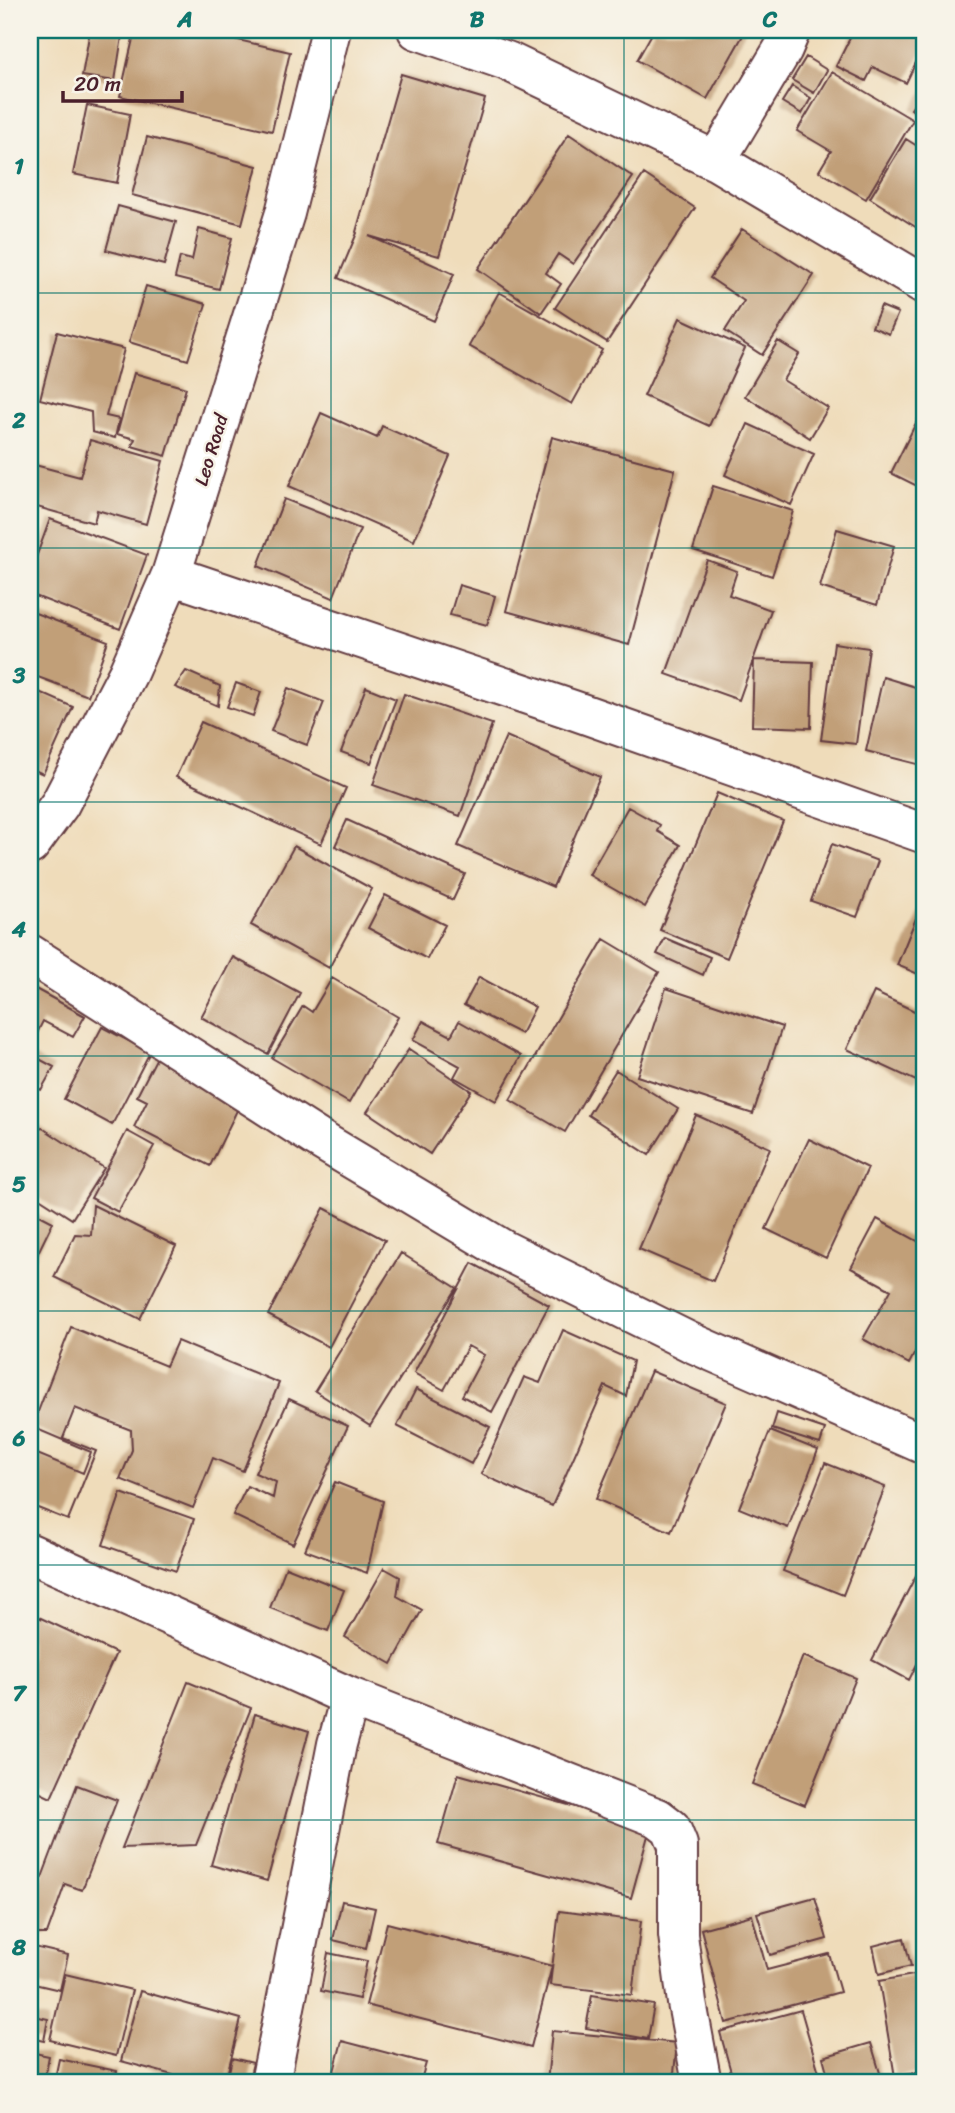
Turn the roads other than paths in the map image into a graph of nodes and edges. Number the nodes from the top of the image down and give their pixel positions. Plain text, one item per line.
1 (331, 30) edge
2 (417, 30) edge
3 (791, 30) edge
4 (716, 161) junction
5 (925, 285) edge
6 (171, 575) junction
7 (925, 834) edge
8 (30, 845) edge
9 (30, 954) edge
10 (925, 1446) edge
11 (30, 1553) edge
12 (350, 1697) junction
13 (270, 2083) edge
14 (702, 2083) edge

1 - 6 street, Leo Road
2 - 4 street
3 - 4 street
4 - 5 street
6 - 7 street
6 - 8 street, Leo Road
9 - 10 street
11 - 12 street
12 - 13 street
12 - 14 street

